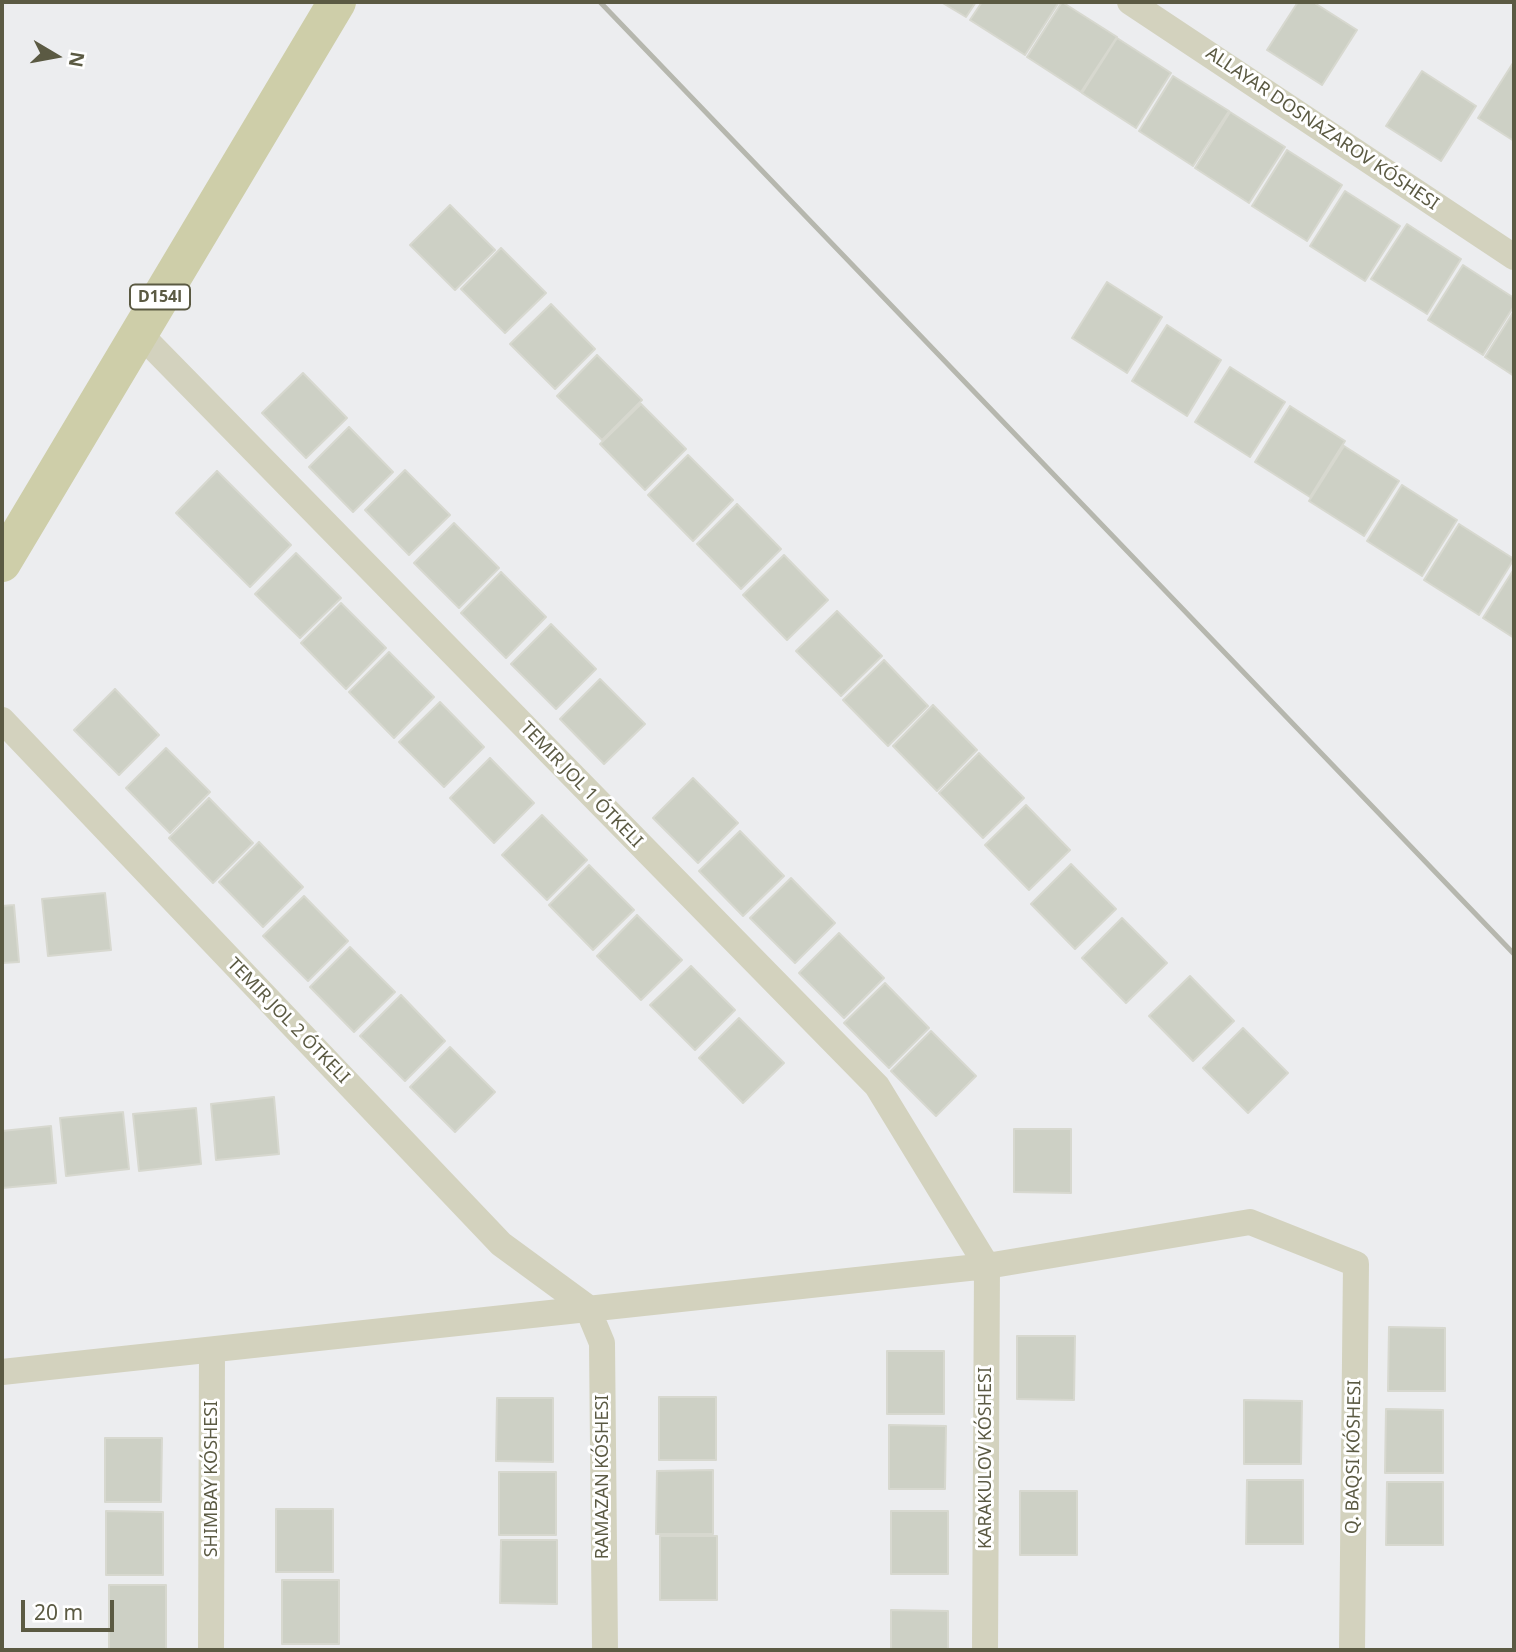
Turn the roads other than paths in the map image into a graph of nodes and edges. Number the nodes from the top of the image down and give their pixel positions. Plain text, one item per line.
1 (1130, 2) edge
2 (328, 7) edge
3 (1514, 257) edge
4 (139, 333) junction
5 (2, 563) edge
6 (2, 720) edge
7 (987, 1266) junction
8 (587, 1307) junction
9 (212, 1350) junction
10 (2, 1372) edge
11 (211, 1650) edge
12 (605, 1650) edge
13 (985, 1650) edge
14 (1352, 1650) edge

1 - 3 street, ALLAYAR DOSNAZAROV KÓSHESI
2 - 4 main road, D154l
4 - 5 main road, D154l
4 - 7 street, TEMIR JOL 1 ÓTKELI
6 - 8 street, TEMIR JOL 2 ÓTKELI
7 - 8 street
7 - 13 street, KARAKULOV KÓSHESI
7 - 14 street
8 - 9 street
8 - 12 street, RAMAZAN KÓSHESI
9 - 10 street
9 - 11 street

